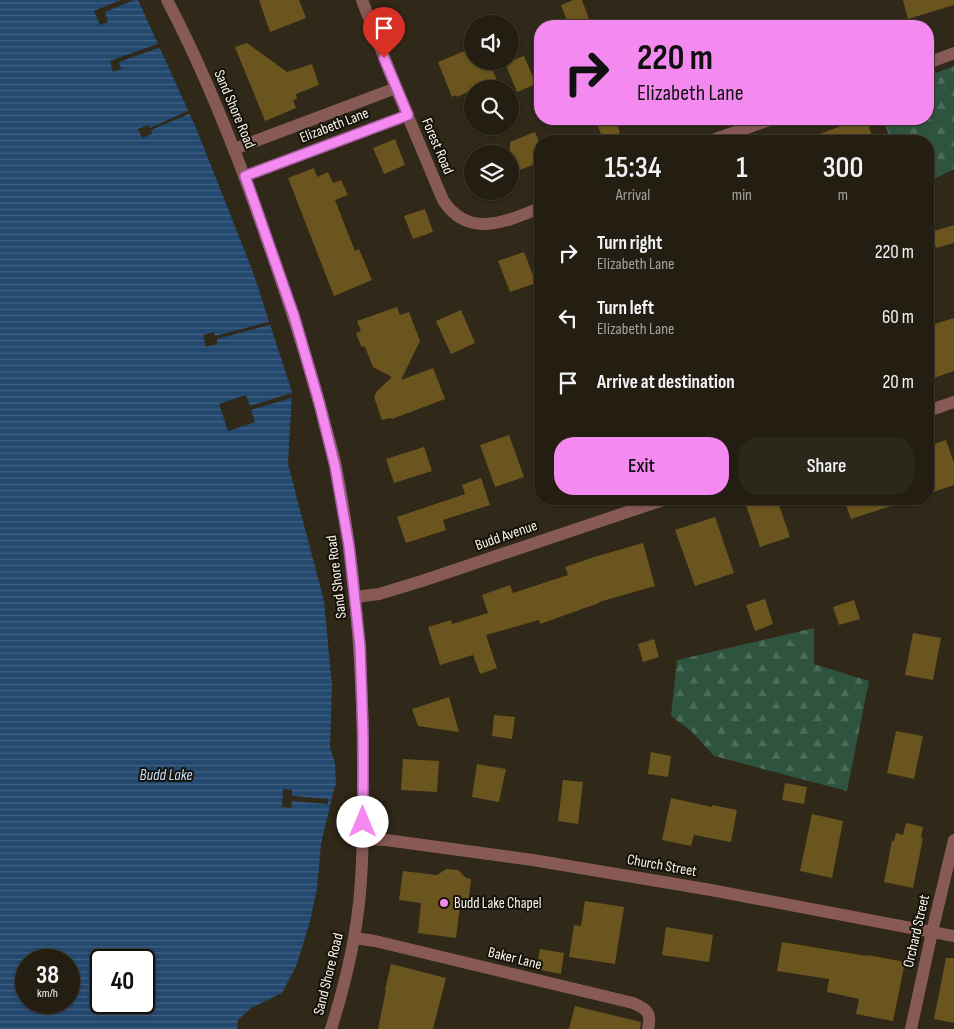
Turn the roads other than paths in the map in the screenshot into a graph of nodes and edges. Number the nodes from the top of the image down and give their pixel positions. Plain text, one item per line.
1 (167, 0) edge
2 (362, 0) edge
3 (954, 53) edge
4 (934, 61) edge
5 (396, 88) junction
6 (408, 115) junction
7 (755, 125) edge
8 (727, 135) edge
9 (234, 149) junction
10 (245, 176) junction
11 (534, 211) edge
12 (954, 402) edge
13 (934, 409) edge
14 (648, 505) edge
15 (355, 597) junction
16 (363, 839) junction
17 (954, 840) edge
18 (932, 932) junction
19 (954, 936) edge
20 (354, 938) junction
21 (331, 1029) edge
22 (648, 1029) edge
23 (911, 1029) edge

1 - 9 street, Sand Shore Road
2 - 5 street
3 - 4 street
5 - 6 street
5 - 9 street, Elizabeth Lane
6 - 10 street, Elizabeth Lane
6 - 11 street, Forest Road
7 - 8 street
9 - 10 street, Sand Shore Road
10 - 15 street, Sand Shore Road
12 - 13 street
14 - 15 street, Budd Avenue
15 - 16 street, Sand Shore Road
16 - 18 street, Church Street
16 - 20 street, Sand Shore Road
17 - 18 street, Orchard Street
18 - 19 street, Church Street
18 - 23 street, Orchard Street
20 - 21 street, Sand Shore Road
20 - 22 street, Baker Lane

